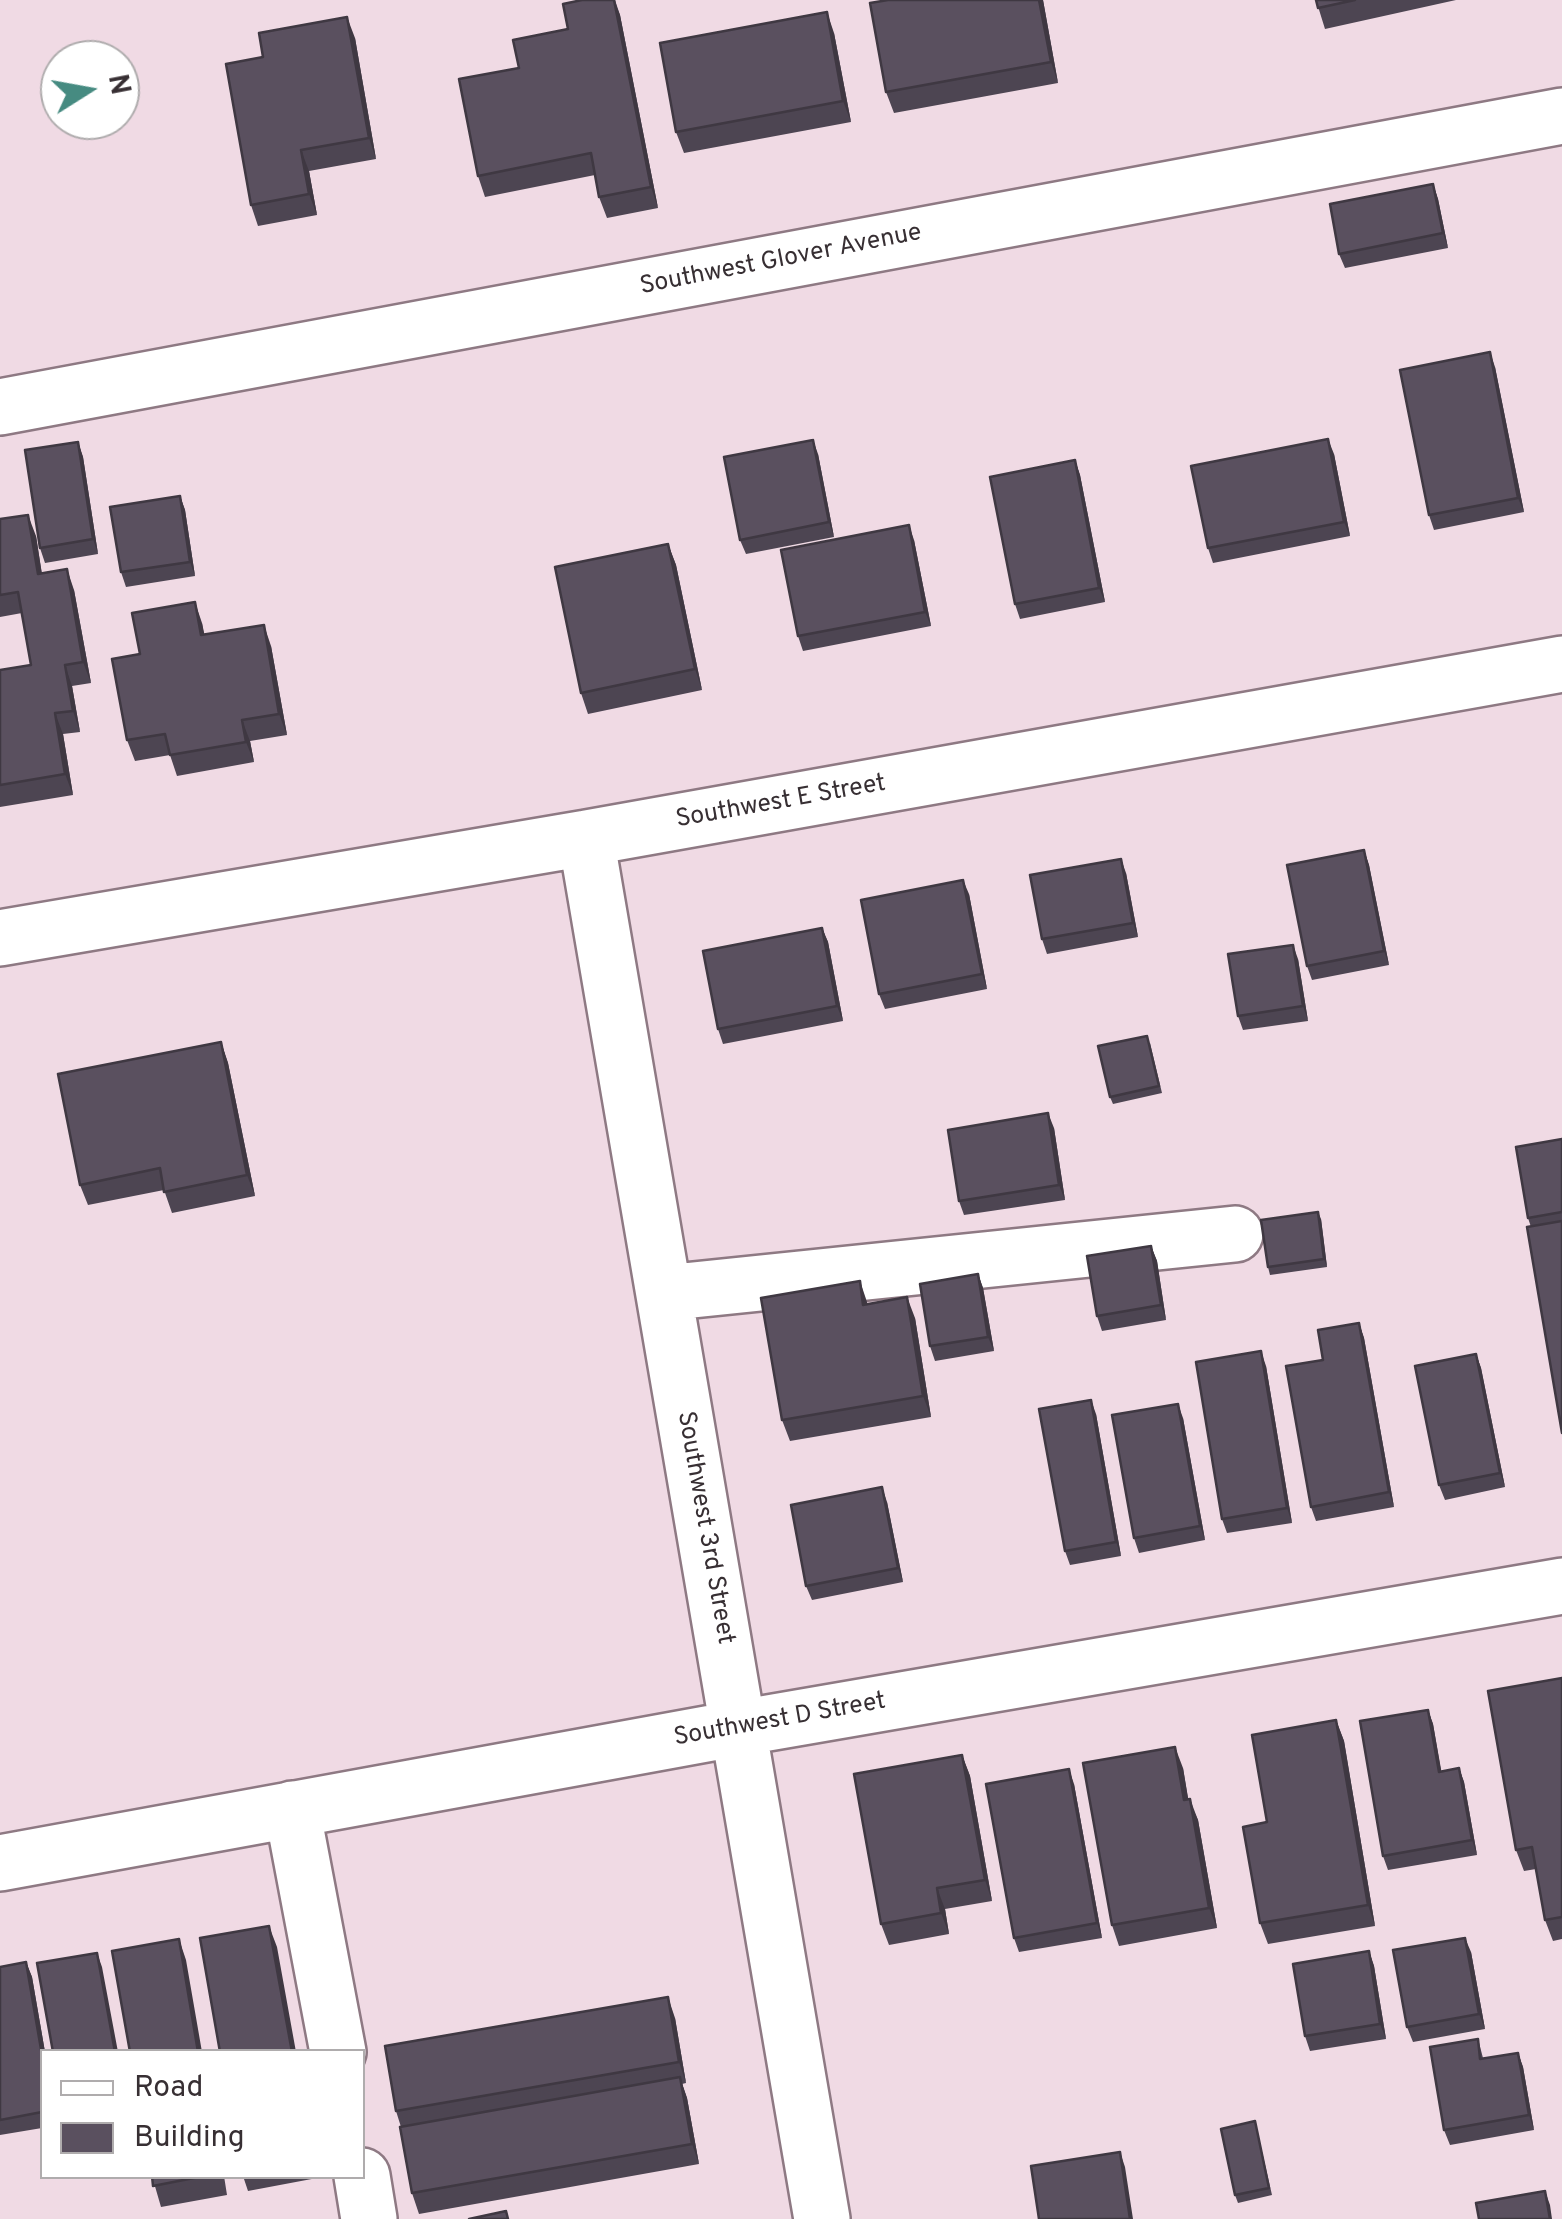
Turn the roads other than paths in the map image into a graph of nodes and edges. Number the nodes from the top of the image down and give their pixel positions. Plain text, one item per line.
1 (1562, 116) edge
2 (0, 406) edge
3 (1562, 664) edge
4 (586, 838) junction
5 (0, 938) edge
6 (1235, 1234) dead end
7 (664, 1293) junction
8 (1562, 1586) edge
9 (738, 1728) junction
10 (292, 1809) junction
11 (0, 1863) edge
12 (337, 2049) edge
13 (362, 2179) edge
14 (369, 2219) edge
15 (822, 2219) edge

1 - 2 street, Southwest Glover Avenue
3 - 4 street, Southwest E Street
4 - 5 street, Southwest E Street
4 - 7 street, Southwest 3rd Street
6 - 7 street
7 - 9 street, Southwest 3rd Street
8 - 9 street, Southwest D Street
9 - 10 street, Southwest D Street
9 - 15 street, Southwest 3rd Street
10 - 11 street, Southwest D Street
10 - 12 street
13 - 14 street

